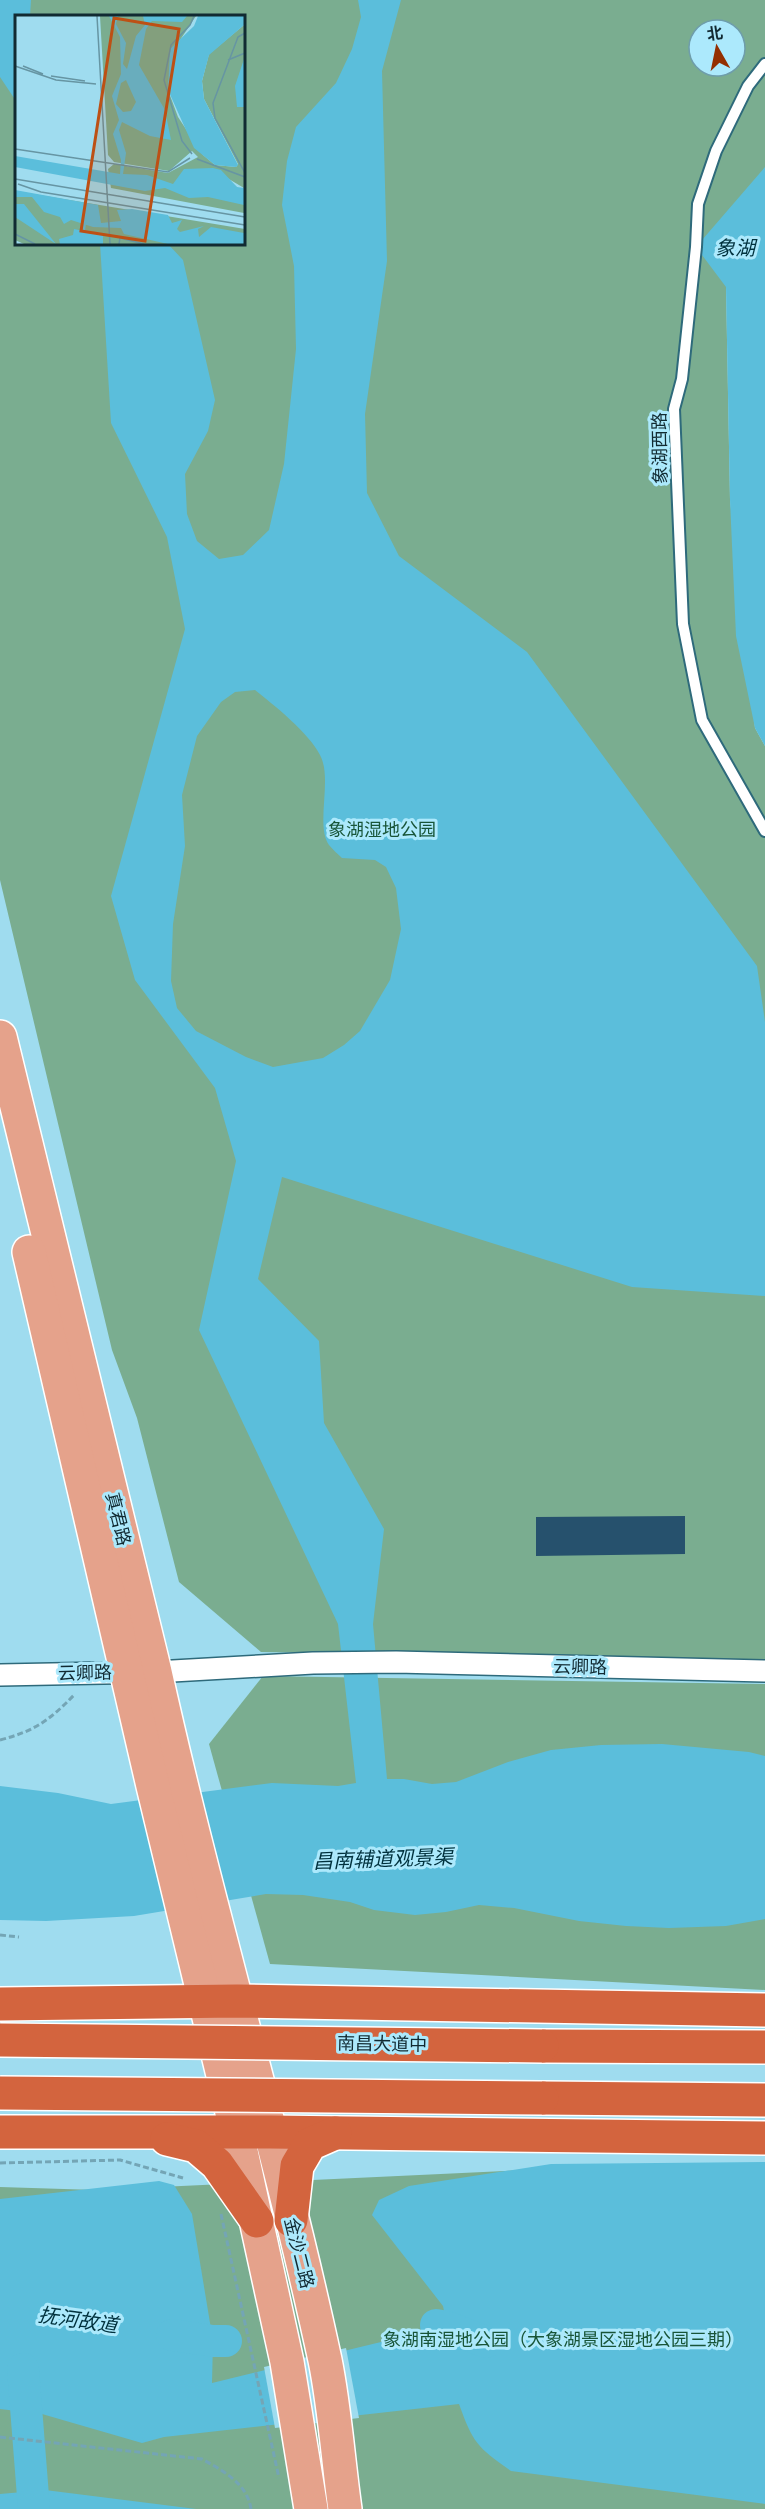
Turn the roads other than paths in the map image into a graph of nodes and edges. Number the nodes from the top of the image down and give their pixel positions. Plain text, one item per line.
1 (765, 64) edge
2 (765, 831) edge
3 (0, 1036) edge
4 (0, 1126) edge
5 (765, 1671) edge
6 (141, 1672) junction
7 (0, 1675) edge
8 (222, 2002) junction
9 (0, 2004) edge
10 (765, 2010) edge
11 (0, 2040) edge
12 (765, 2047) edge
13 (0, 2093) edge
14 (765, 2100) edge
15 (0, 2132) edge
16 (139, 2132) junction
17 (270, 2132) junction
18 (237, 2133) junction
19 (335, 2133) junction
20 (764, 2138) edge
21 (291, 2220) junction
22 (257, 2221) junction
23 (311, 2509) edge
24 (345, 2509) edge

1 - 2 lane, 象湖西路
3 - 6 main road, 真君路
4 - 6 main road, 真君路
5 - 6 street, 云卿路
6 - 7 street, 云卿路
6 - 8 main road, 真君路
8 - 9 highway
8 - 10 highway
8 - 17 main road, 金沙二路
8 - 18 main road, 金沙二路
11 - 12 highway, 南昌大道中, bridge
13 - 14 highway, bridge
15 - 16 highway
16 - 18 highway
16 - 22 highway
17 - 18 highway
17 - 19 highway
17 - 21 main road, 金沙二路
18 - 22 main road, 金沙二路
19 - 20 highway
19 - 21 highway
21 - 24 main road, 金沙二路
22 - 23 main road, 金沙二路

